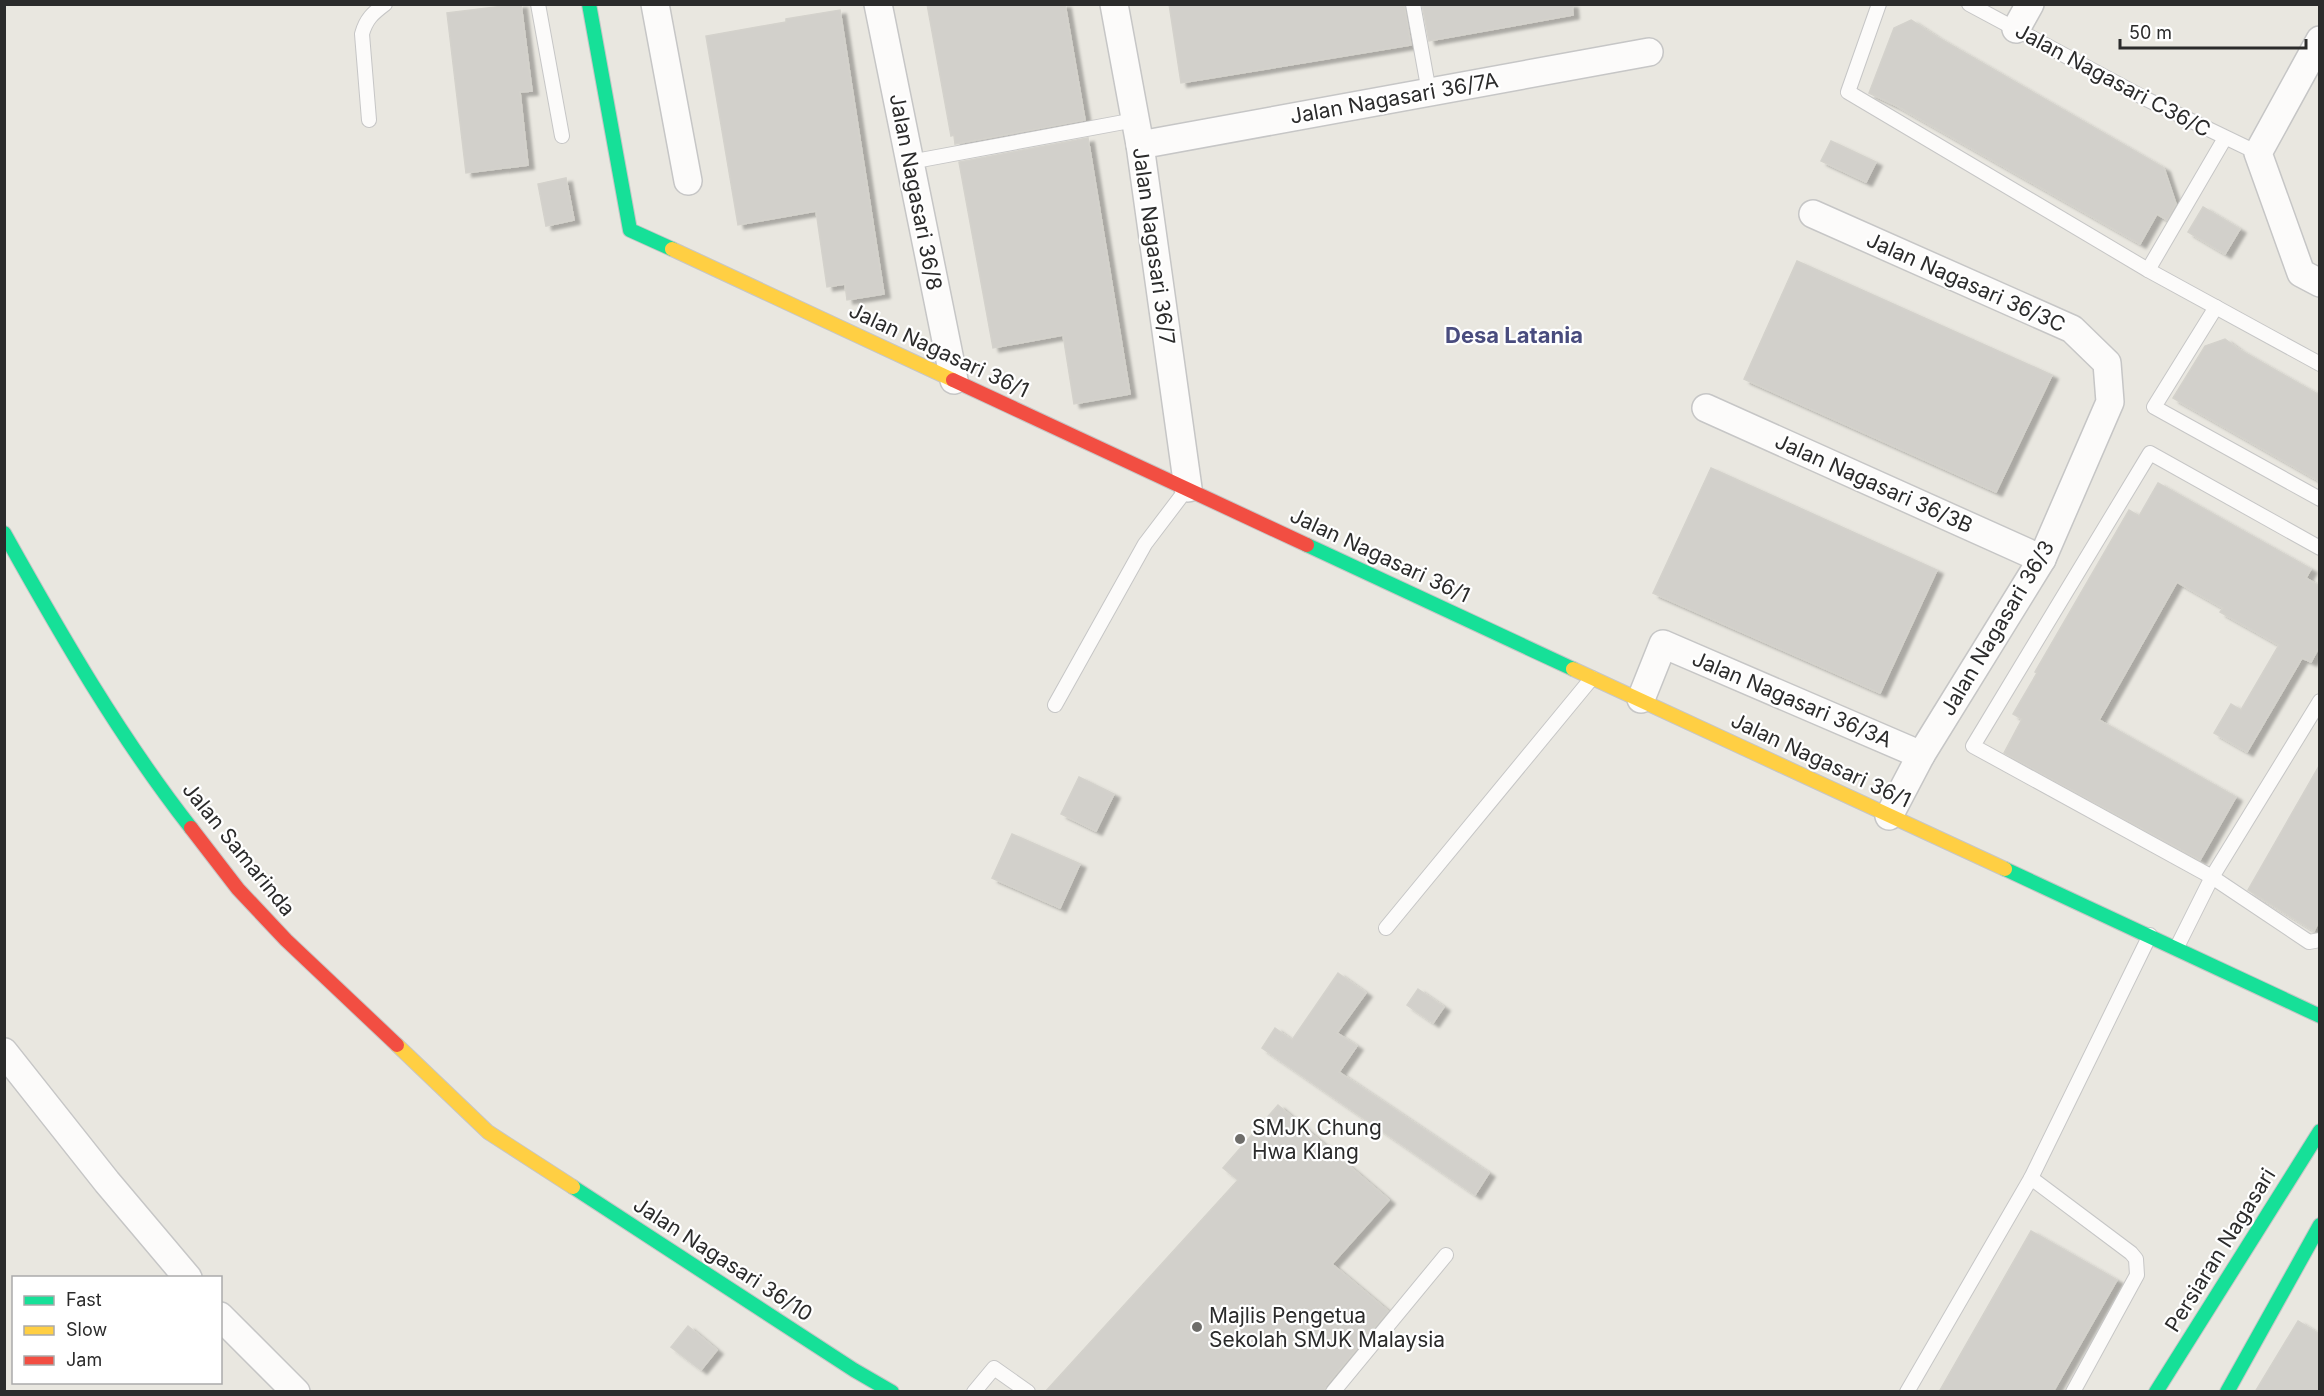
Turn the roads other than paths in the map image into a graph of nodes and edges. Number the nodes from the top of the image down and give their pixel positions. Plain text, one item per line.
1 (385, 4) edge
2 (538, 4) edge
3 (589, 4) edge
4 (655, 4) edge
5 (878, 4) edge
6 (1114, 4) edge
7 (1413, 4) edge
8 (1879, 4) edge
9 (1969, 4) edge
10 (2031, 4) edge
11 (2016, 29) junction
12 (2319, 40) edge
13 (1649, 52) dead end
14 (1429, 92) junction
15 (369, 120) dead end
16 (1138, 132) junction
17 (562, 136) dead end
18 (2225, 138) junction
19 (2258, 153) junction
20 (910, 162) junction
21 (688, 181) dead end
22 (1814, 214) dead end
23 (2148, 270) junction
24 (2319, 283) edge
25 (2216, 307) junction
26 (2319, 364) edge
27 (954, 380) junction
28 (2110, 402) joint
29 (1706, 408) dead end
30 (1188, 488) junction
31 (2319, 499) edge
32 (4, 533) edge
33 (2319, 548) edge
34 (2042, 559) junction
35 (1594, 677) junction
36 (1641, 699) junction
37 (2319, 701) edge
38 (1055, 705) dead end
39 (1921, 755) junction
40 (1889, 816) junction
41 (2212, 877) junction
42 (1386, 928) dead end
43 (2150, 935) junction
44 (2319, 940) edge
45 (2177, 947) junction
46 (2319, 1016) edge
47 (4, 1052) edge
48 (2319, 1131) edge
49 (533, 1160) joint
50 (2031, 1178) junction
51 (2319, 1225) edge
52 (1446, 1255) dead end
53 (186, 1276) edge
54 (222, 1318) edge
55 (296, 1392) edge
56 (892, 1392) edge
57 (974, 1392) edge
58 (1028, 1392) edge
59 (1333, 1392) edge
60 (1907, 1392) edge
61 (2073, 1392) edge
62 (2156, 1392) edge
63 (2227, 1392) edge

1 - 15 lane
2 - 17 lane
3 - 27 street, Jalan Nagasari 36/1
4 - 21 street
5 - 20 street, Jalan Nagasari 36/8
6 - 16 street, Jalan Nagasari 36/7
7 - 14 lane
8 - 23 lane
9 - 11 lane, Jalan Nagasari C36/C
10 - 11 street
11 - 18 lane, Jalan Nagasari C36/C
12 - 19 street
13 - 14 street, Jalan Nagasari 36/7A
14 - 16 street, Jalan Nagasari 36/7A
16 - 20 lane
16 - 30 street, Jalan Nagasari 36/7
18 - 19 lane, Jalan Nagasari C36/C
18 - 23 lane
19 - 24 street
20 - 27 street, Jalan Nagasari 36/8
22 - 28 street, Jalan Nagasari 36/3C
23 - 25 lane
25 - 26 lane
25 - 31 lane
27 - 30 street, Jalan Nagasari 36/1
28 - 34 street, Jalan Nagasari 36/3
29 - 34 street, Jalan Nagasari 36/3B
30 - 35 street, Jalan Nagasari 36/1
30 - 38 lane
32 - 49 street, Jalan Samarinda
33 - 41 lane
34 - 39 street, Jalan Nagasari 36/3
35 - 36 street, Jalan Nagasari 36/1
35 - 42 lane
36 - 39 street, Jalan Nagasari 36/3A
36 - 40 street, Jalan Nagasari 36/1
37 - 41 lane
39 - 40 street, Jalan Nagasari 36/3
40 - 43 street, Jalan Nagasari 36/1
41 - 44 lane
41 - 45 lane
43 - 45 street, Jalan Nagasari 36/1
43 - 50 lane
45 - 46 street, Jalan Nagasari 36/1
47 - 53 street
48 - 62 street, Persiaran Nagasari
49 - 56 street, Jalan Nagasari 36/10
50 - 60 lane
50 - 61 lane
51 - 63 street
52 - 59 lane
54 - 55 street
57 - 58 lane

